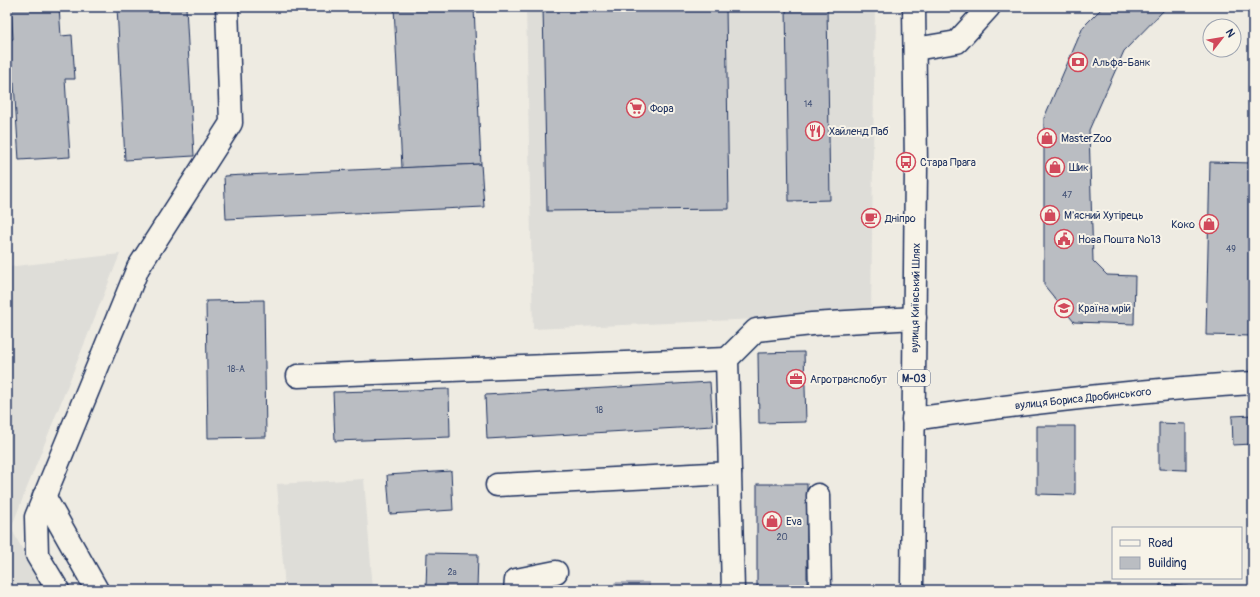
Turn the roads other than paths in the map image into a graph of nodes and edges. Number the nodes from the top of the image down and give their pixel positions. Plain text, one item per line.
1 (227, 7) edge
2 (914, 7) edge
3 (989, 7) edge
4 (915, 49) junction
5 (914, 318) junction
6 (727, 359) junction
7 (298, 376) dead end
8 (1253, 384) edge
9 (913, 420) junction
10 (730, 473) junction
11 (497, 486) dead end
12 (44, 496) junction
13 (818, 496) dead end
14 (556, 572) dead end
15 (58, 590) edge
16 (97, 590) edge
17 (515, 590) edge
18 (733, 590) edge
19 (820, 590) edge
20 (912, 590) edge

1 - 12 main road
2 - 4 main road, вулиця Київський Шлях / М-03
3 - 4 main road
4 - 5 main road, вулиця Київський Шлях / М-03
5 - 6 main road
5 - 9 main road, вулиця Київський Шлях / М-03
6 - 7 main road
6 - 10 main road
8 - 9 main road, вулиця Бориса Дробинського
9 - 20 main road, вулиця Київський Шлях / М-03
10 - 11 main road
10 - 18 main road
12 - 15 main road
12 - 16 main road
13 - 19 main road
14 - 17 main road

